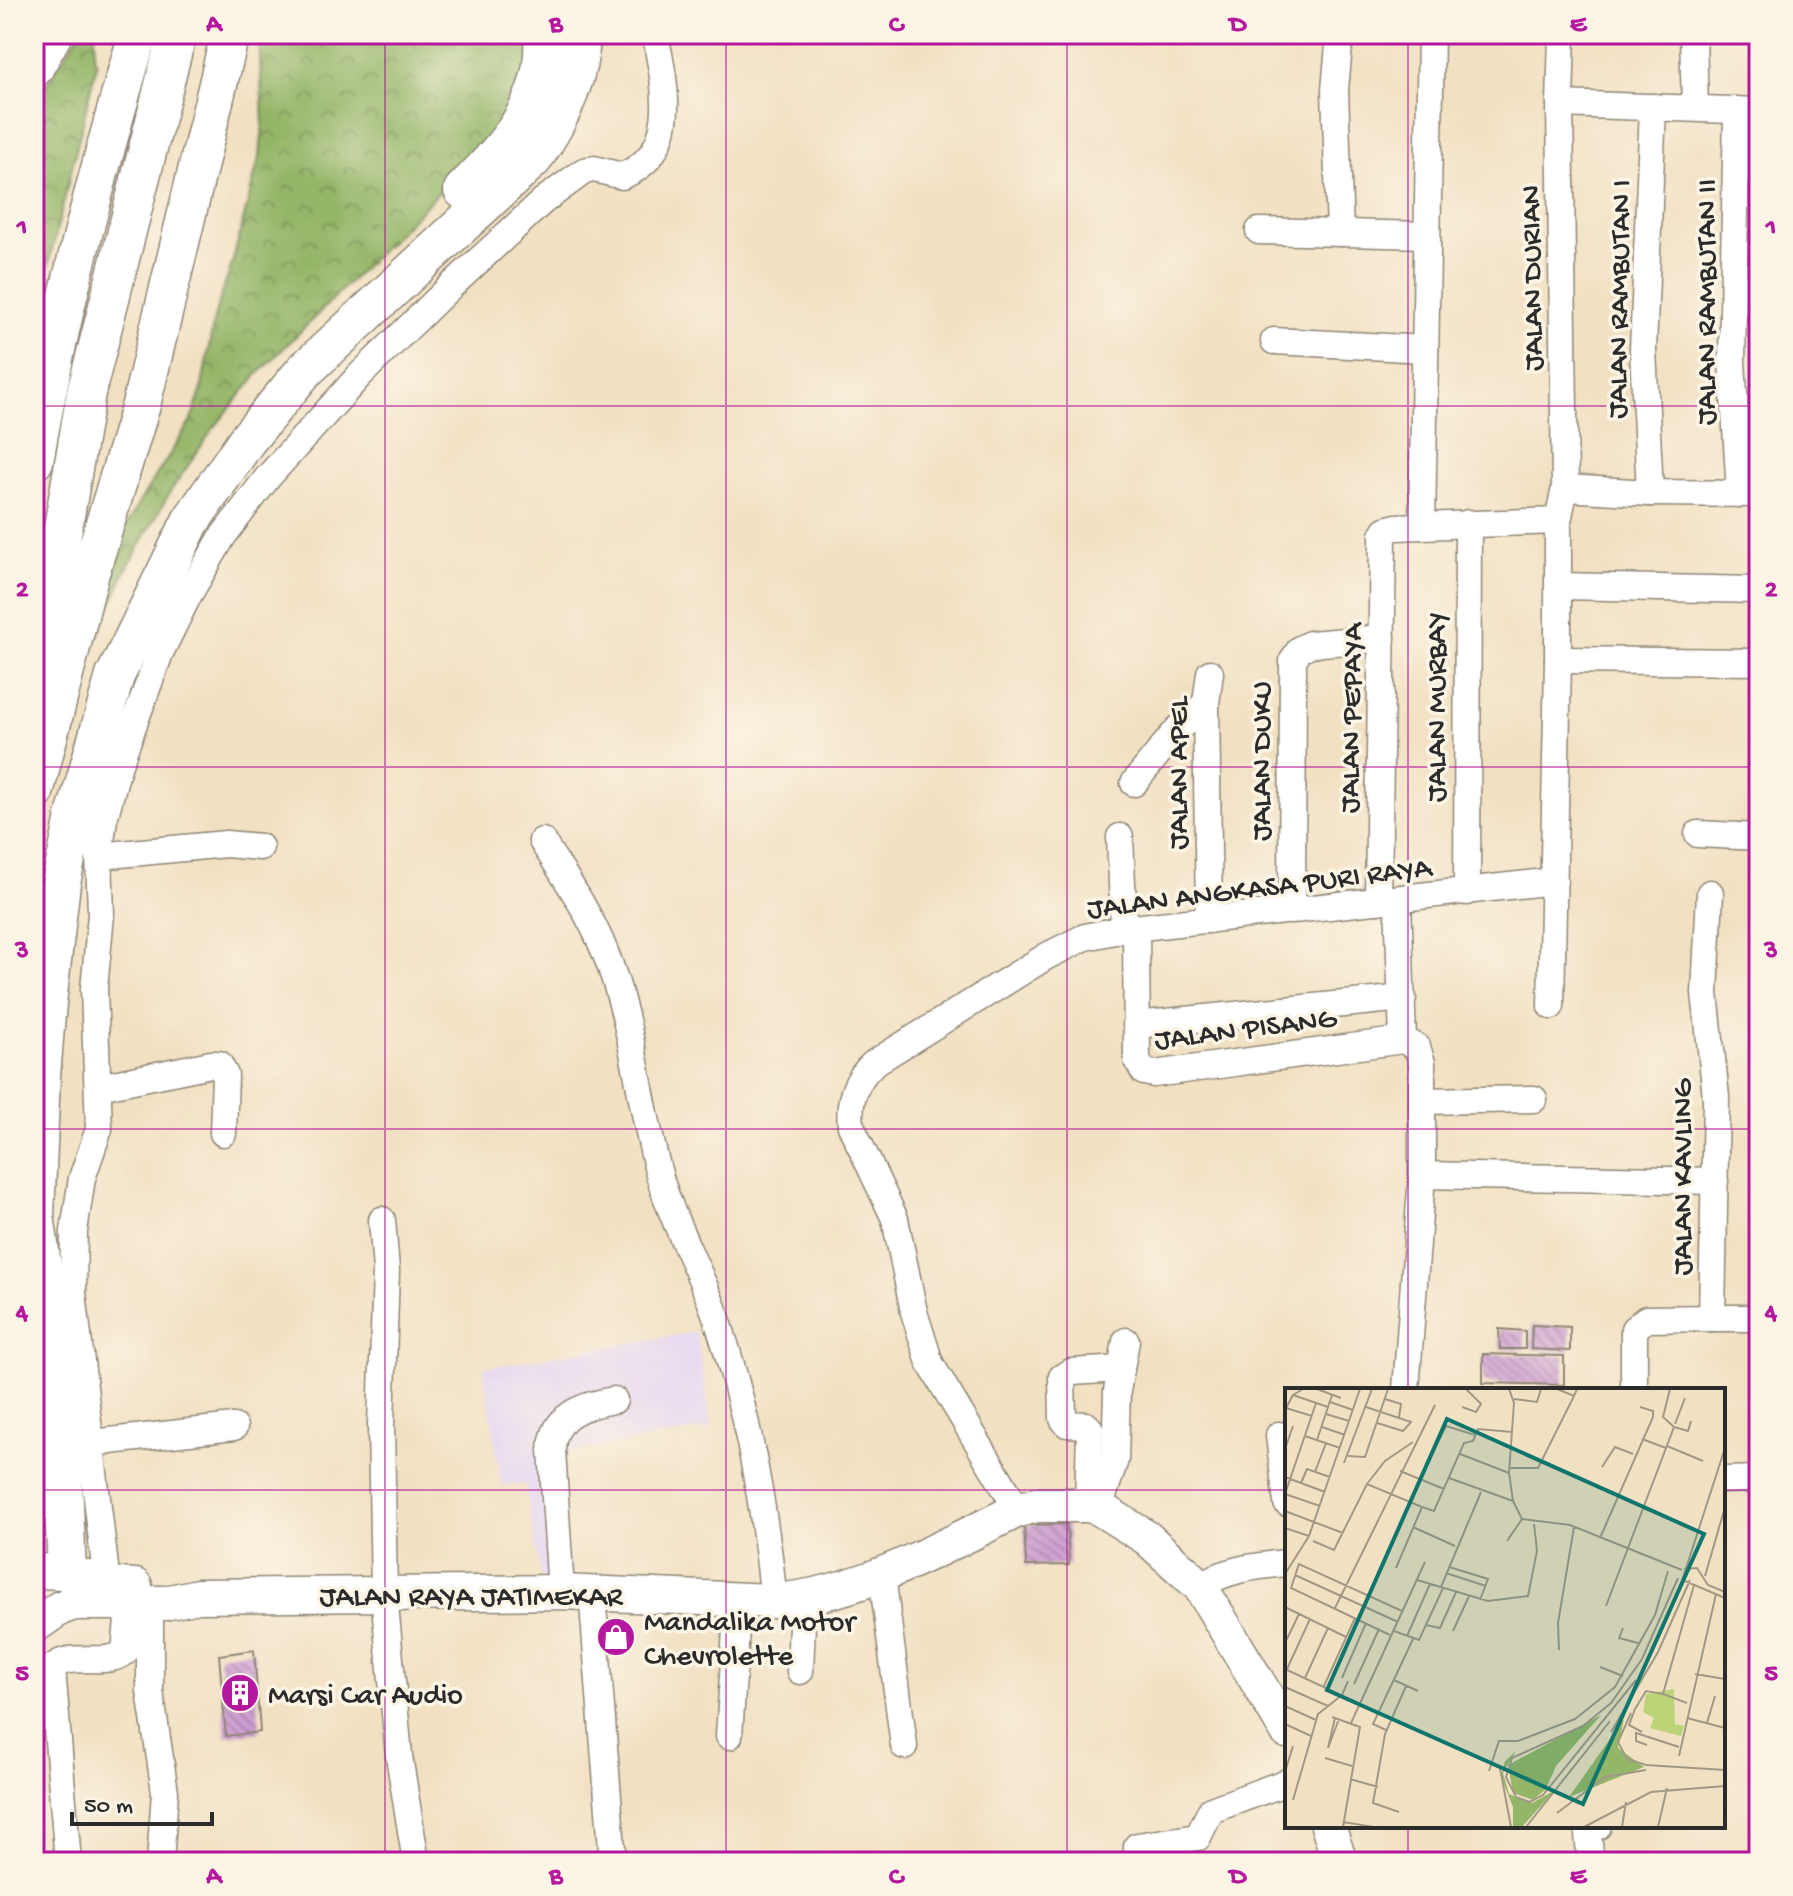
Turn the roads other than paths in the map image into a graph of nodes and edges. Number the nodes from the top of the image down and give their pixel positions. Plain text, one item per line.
1 (53, 34) edge
2 (138, 34) edge
3 (177, 34) edge
4 (230, 34) edge
5 (543, 34) edge
6 (581, 34) edge
7 (655, 34) edge
8 (1340, 34) edge
9 (1431, 34) edge
10 (1562, 34) edge
11 (1693, 34) edge
12 (34, 68) edge
13 (1560, 104) junction
14 (1653, 107) junction
15 (1695, 108) junction
16 (1748, 110) edge
17 (1259, 231) dead end
18 (1340, 233) junction
19 (1426, 235) junction
20 (1274, 341) dead end
21 (1425, 349) junction
22 (34, 461) edge
23 (1565, 488) junction
24 (1650, 493) junction
25 (1750, 494) edge
26 (1558, 521) junction
27 (1468, 523) junction
28 (1422, 526) junction
29 (1559, 586) junction
30 (1759, 590) edge
31 (1382, 638) junction
32 (1558, 660) junction
33 (1759, 662) edge
34 (1210, 673) dead end
35 (1206, 703) junction
36 (34, 715) edge
37 (1134, 783) dead end
38 (34, 793) edge
39 (1698, 834) dead end
40 (1120, 837) dead end
41 (1759, 837) edge
42 (542, 841) dead end
43 (260, 847) dead end
44 (99, 856) junction
45 (1554, 881) junction
46 (1467, 892) junction
47 (1710, 893) dead end
48 (1388, 901) junction
49 (1292, 911) junction
50 (1209, 920) junction
51 (1130, 929) junction
52 (34, 979) edge
53 (1403, 998) junction
54 (1551, 1006) dead end
55 (1136, 1025) junction
56 (1403, 1040) junction
57 (99, 1087) junction
58 (1534, 1099) dead end
59 (1422, 1101) junction
60 (223, 1133) dead end
61 (1422, 1175) junction
62 (1715, 1181) junction
63 (382, 1220) dead end
64 (1712, 1318) junction
65 (1759, 1318) edge
66 (1126, 1341) dead end
67 (1121, 1369) junction
68 (1406, 1388) edge
69 (1634, 1388) edge
70 (614, 1400) dead end
71 (234, 1427) dead end
72 (1279, 1435) dead end
73 (92, 1443) junction
74 (1759, 1479) edge
75 (1725, 1480) edge
76 (1285, 1486) edge
77 (1093, 1506) junction
78 (1018, 1510) junction
79 (1285, 1563) edge
80 (50, 1572) edge
81 (882, 1575) junction
82 (1200, 1586) junction
83 (576, 1592) junction
84 (127, 1594) junction
85 (384, 1594) junction
86 (738, 1600) junction
87 (788, 1600) junction
88 (34, 1625) edge
89 (800, 1671) dead end
90 (1285, 1728) edge
91 (729, 1736) dead end
92 (904, 1746) dead end
93 (1285, 1783) edge
94 (1329, 1828) edge
95 (1593, 1828) edge
96 (68, 1862) edge
97 (160, 1862) edge
98 (416, 1862) edge
99 (613, 1862) edge
100 (1137, 1862) edge
101 (1340, 1862) edge
102 (1591, 1862) edge

1 - 12 highway
2 - 22 highway
3 - 36 highway
4 - 38 highway
5 - 52 highway
6 - 80 highway
7 - 44 street
8 - 18 street
9 - 19 street
10 - 13 street, JALAN DURIAN
11 - 15 street
13 - 14 street
13 - 23 street, JALAN DURIAN
14 - 15 street
14 - 24 street, JALAN RAMBUTAN I
15 - 16 street
16 - 25 street, JALAN RAMBUTAN II
17 - 18 street
18 - 19 street
19 - 21 street
20 - 21 street
21 - 28 street
23 - 24 street
23 - 26 street, JALAN DURIAN
24 - 25 street
26 - 27 street
26 - 29 street, JALAN DURIAN
27 - 28 street
27 - 46 street, JALAN MURBAY
28 - 31 street, JALAN PEPAYA
29 - 30 street
29 - 32 street, JALAN DURIAN
31 - 48 street, JALAN PEPAYA
31 - 49 street, JALAN DUKU
32 - 33 street
32 - 45 street, JALAN DURIAN
34 - 35 street, JALAN APEL
35 - 37 street
35 - 50 street, JALAN APEL
39 - 41 street
40 - 51 street, JALAN PISANG
42 - 87 street
43 - 44 street
44 - 57 street
45 - 46 street, JALAN ANGKASA PURI RAYA
45 - 54 street, JALAN DURIAN
46 - 48 street, JALAN ANGKASA PURI RAYA
47 - 62 street, JALAN KAVLING
48 - 49 street, JALAN ANGKASA PURI RAYA
48 - 53 street, JALAN PEPAYA
49 - 50 street, JALAN ANGKASA PURI RAYA
50 - 51 street, JALAN ANGKASA PURI RAYA
51 - 55 street, JALAN PISANG
51 - 78 street, JALAN ANGKASA PURI RAYA
53 - 55 street
53 - 56 street, JALAN PEPAYA
55 - 56 street, JALAN PISANG
56 - 59 street
57 - 60 street
57 - 73 street
58 - 59 street
59 - 61 street
61 - 62 street
61 - 68 street
62 - 64 street, JALAN KAVLING
63 - 85 street
64 - 65 street
64 - 69 street, JALAN KAVLING
66 - 67 street
67 - 77 street
67 - 77 street
70 - 83 street
71 - 73 street
72 - 76 street
73 - 84 street
74 - 75 street
77 - 78 main road, JALAN RAYA JATIMEKAR
77 - 82 main road
78 - 81 main road, JALAN RAYA JATIMEKAR
79 - 82 street
80 - 84 main road
80 - 88 main road
81 - 87 main road, JALAN RAYA JATIMEKAR
81 - 92 street
82 - 90 main road
83 - 85 main road, JALAN RAYA JATIMEKAR
83 - 86 main road, JALAN RAYA JATIMEKAR
83 - 99 street
84 - 85 main road, JALAN RAYA JATIMEKAR
84 - 88 main road
84 - 96 street
84 - 97 street
85 - 98 street
86 - 87 main road, JALAN RAYA JATIMEKAR
86 - 91 street
87 - 89 street
93 - 100 street
94 - 101 main road
95 - 102 street

